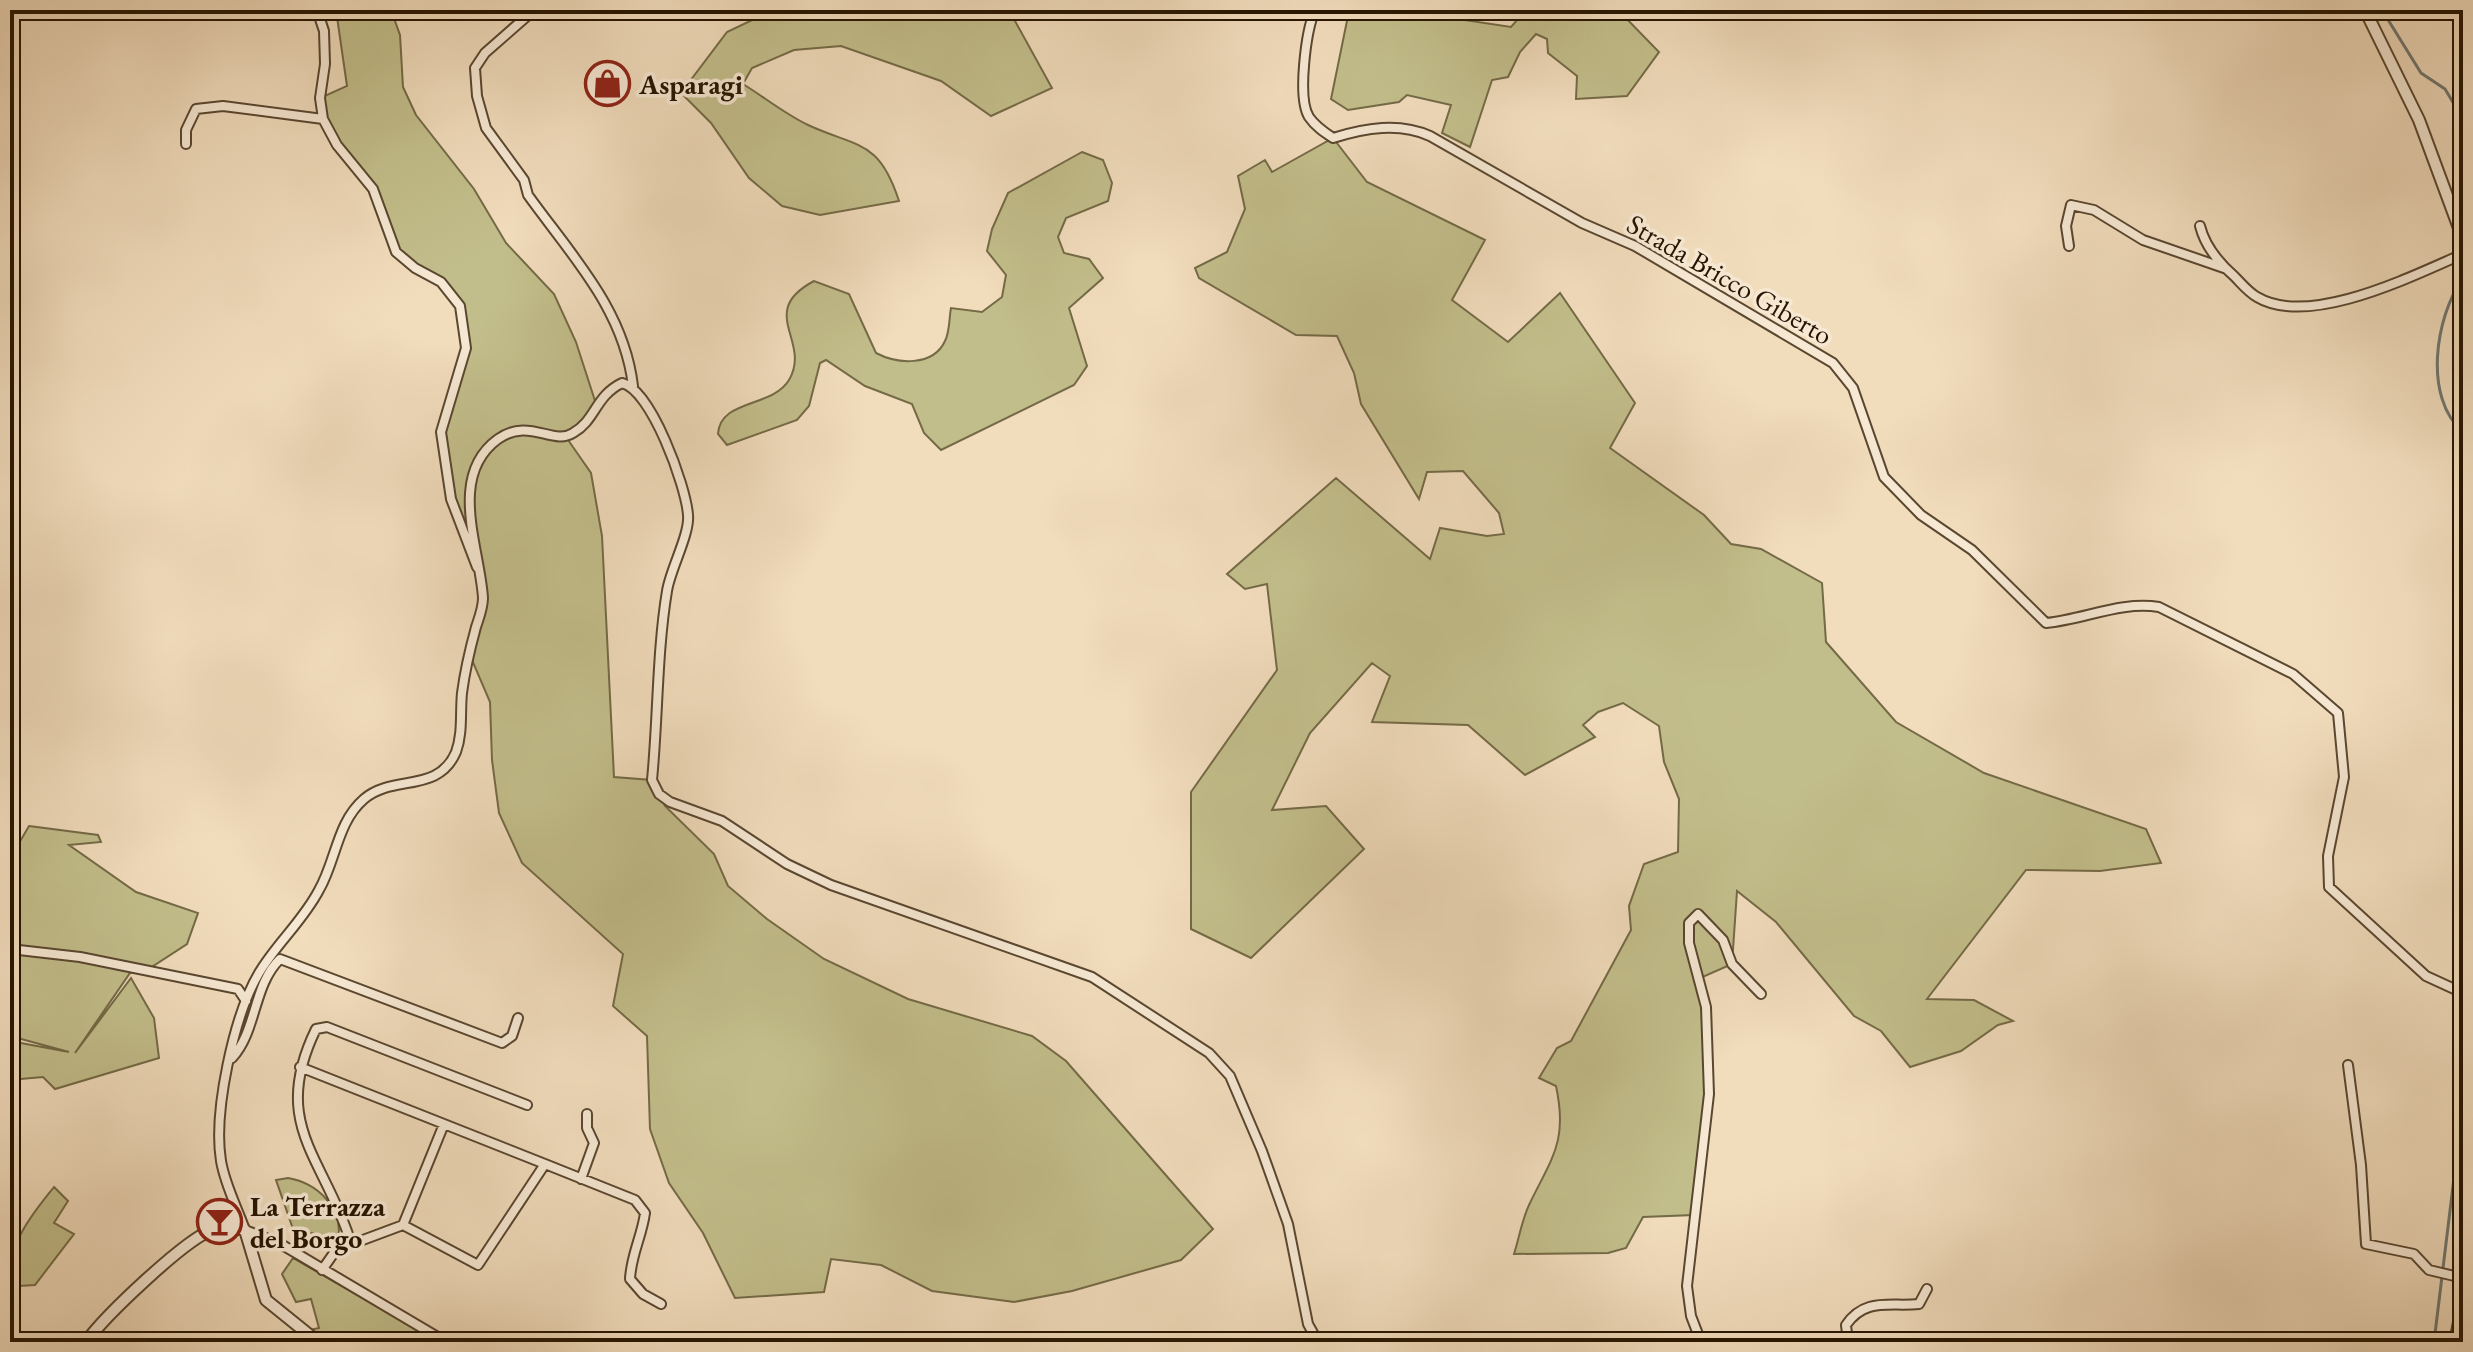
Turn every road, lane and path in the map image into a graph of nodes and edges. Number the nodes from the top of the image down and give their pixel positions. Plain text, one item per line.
1 (317, 10) edge
2 (534, 10) edge
3 (1315, 10) edge
4 (2365, 10) edge
5 (323, 119) junction
6 (186, 144) dead end
7 (2200, 226) dead end
8 (2463, 239) edge
9 (2069, 246) dead end
10 (2463, 254) edge
11 (2225, 269) junction
12 (633, 386) junction
13 (477, 568) junction
14 (10, 949) edge
15 (2463, 993) edge
16 (1761, 994) dead end
17 (246, 1001) junction
18 (518, 1018) dead end
19 (231, 1059) junction
20 (2348, 1065) dead end
21 (300, 1067) junction
22 (527, 1105) dead end
23 (587, 1114) dead end
24 (444, 1124) junction
25 (545, 1164) junction
26 (581, 1179) junction
27 (403, 1225) junction
28 (245, 1230) junction
29 (351, 1243) junction
30 (322, 1270) junction
31 (2463, 1278) edge
32 (1927, 1289) dead end
33 (2463, 1302) edge
34 (661, 1304) dead end
35 (86, 1342) edge
36 (318, 1342) edge
37 (446, 1342) edge
38 (1318, 1342) edge
39 (1701, 1342) edge
40 (1848, 1342) edge
41 (2455, 1342) edge

1 - 5 street
2 - 12 street
3 - 15 street, Strada Bricco Giberto
4 - 8 street
5 - 6 street
5 - 13 street
7 - 11 street
9 - 11 street
10 - 11 street
12 - 13 street
12 - 38 street
13 - 17 street
14 - 17 street
16 - 39 street
17 - 19 street
18 - 19 street
19 - 28 street
20 - 31 street
21 - 22 street
21 - 24 street
21 - 29 street
23 - 26 street
24 - 25 street
24 - 27 street
25 - 26 street
25 - 27 street
26 - 34 street
27 - 29 street
28 - 30 street
28 - 35 street
28 - 36 street
29 - 30 street
30 - 37 street
32 - 40 street
33 - 41 street

